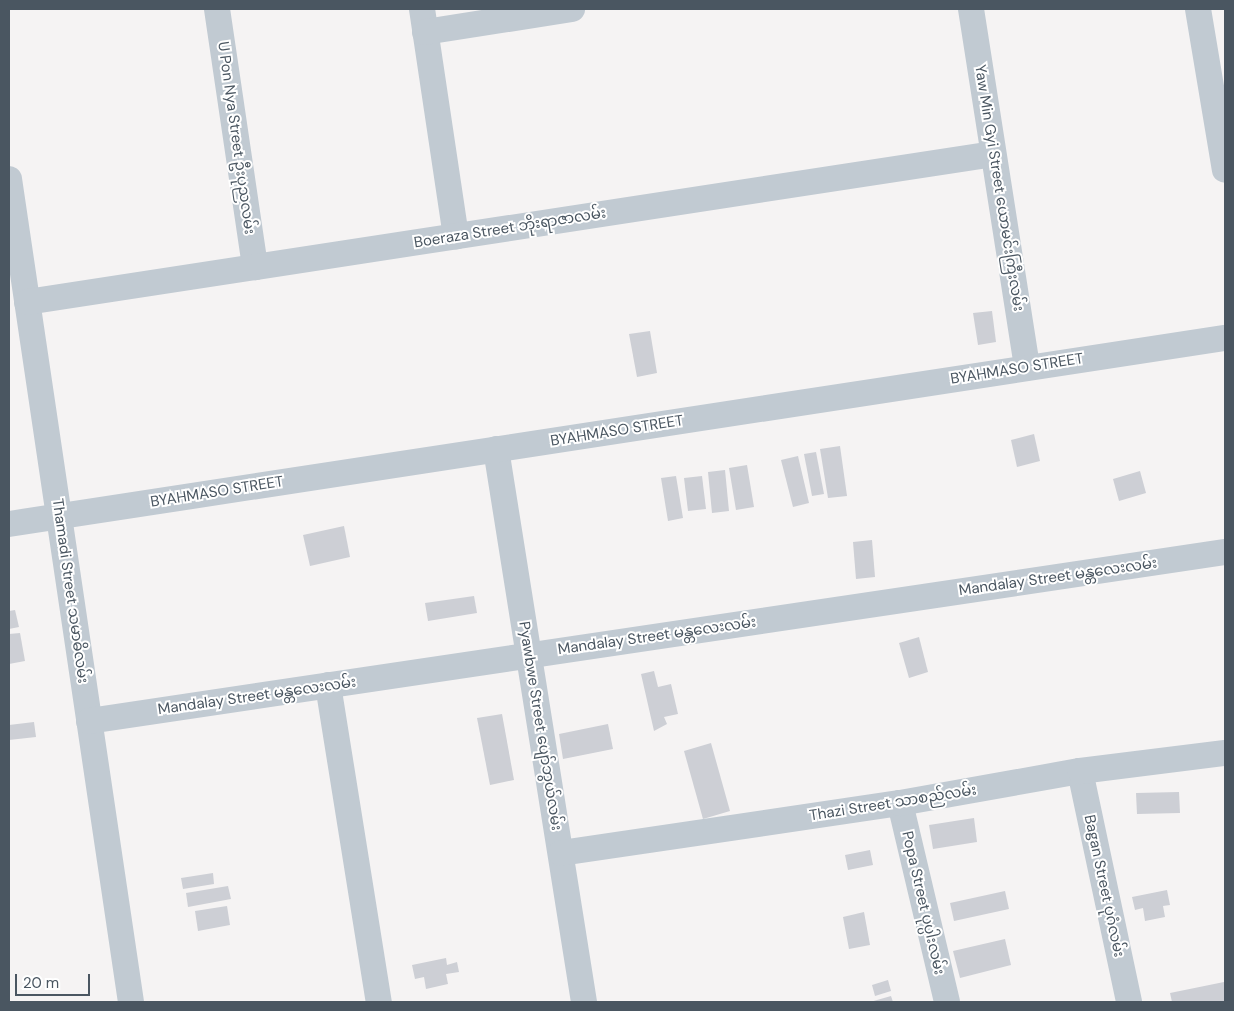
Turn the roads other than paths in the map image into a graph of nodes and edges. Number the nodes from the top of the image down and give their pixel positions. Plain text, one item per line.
1 (217, 9) edge
2 (572, 9) edge
3 (970, 9) edge
4 (1198, 9) edge
5 (423, 20) edge
6 (993, 154) junction
7 (1225, 170) edge
8 (9, 180) edge
9 (456, 236) junction
10 (255, 267) junction
11 (27, 302) junction
12 (1225, 338) edge
13 (1027, 368) junction
14 (496, 449) junction
15 (59, 516) junction
16 (9, 524) edge
17 (1225, 552) edge
18 (529, 656) junction
19 (328, 685) junction
20 (89, 721) junction
21 (1225, 753) edge
22 (1080, 771) junction
23 (900, 803) junction
24 (561, 852) junction
25 (131, 1002) edge
26 (379, 1002) edge
27 (584, 1002) edge
28 (947, 1002) edge
29 (1129, 1002) edge

1 - 10 street, U Pon Nya Street ဦးပုညလမ်း
2 - 5 street
3 - 6 street, Yaw Min Gyi Street ယောမင်းကြီးလမ်း
4 - 7 street
5 - 9 street
6 - 9 street, Boeraza Street ဘိုးရာဇာလမ်း
6 - 13 street, Yaw Min Gyi Street ယောမင်းကြီးလမ်း
8 - 11 street, Thamadi Street သမာဓိလမ်း
9 - 10 street, Boeraza Street ဘိုးရာဇာလမ်း
10 - 11 street, Boeraza Street ဘိုးရာဇာလမ်း
11 - 15 street, Thamadi Street သမာဓိလမ်း
12 - 13 street, BYAHMASO STREET
13 - 14 street, BYAHMASO STREET
14 - 15 street, BYAHMASO STREET
14 - 18 street, Pyawbwe Street ပျော်ဘွယ်လမ်း
15 - 16 street, BYAHMASO STREET
15 - 20 street, Thamadi Street သမာဓိလမ်း
17 - 18 street, Mandalay Street မန္တလေးလမ်း
18 - 19 street, Mandalay Street မန္တလေးလမ်း
18 - 24 street, Pyawbwe Street ပျော်ဘွယ်လမ်း
19 - 20 street, Mandalay Street မန္တလေးလမ်း
19 - 26 street
20 - 25 street, Thamadi Street သမာဓိလမ်း
21 - 22 street, Thazi Street သာစည်လမ်း
22 - 23 street, Thazi Street သာစည်လမ်း
22 - 29 street, Bagan Street ပုဂံလမ်း
23 - 24 street, Thazi Street သာစည်လမ်း
23 - 28 street, Popa Street ပုပ္ပါးလမ်း
24 - 27 street, Pyawbwe Street ပျော်ဘွယ်လမ်း

